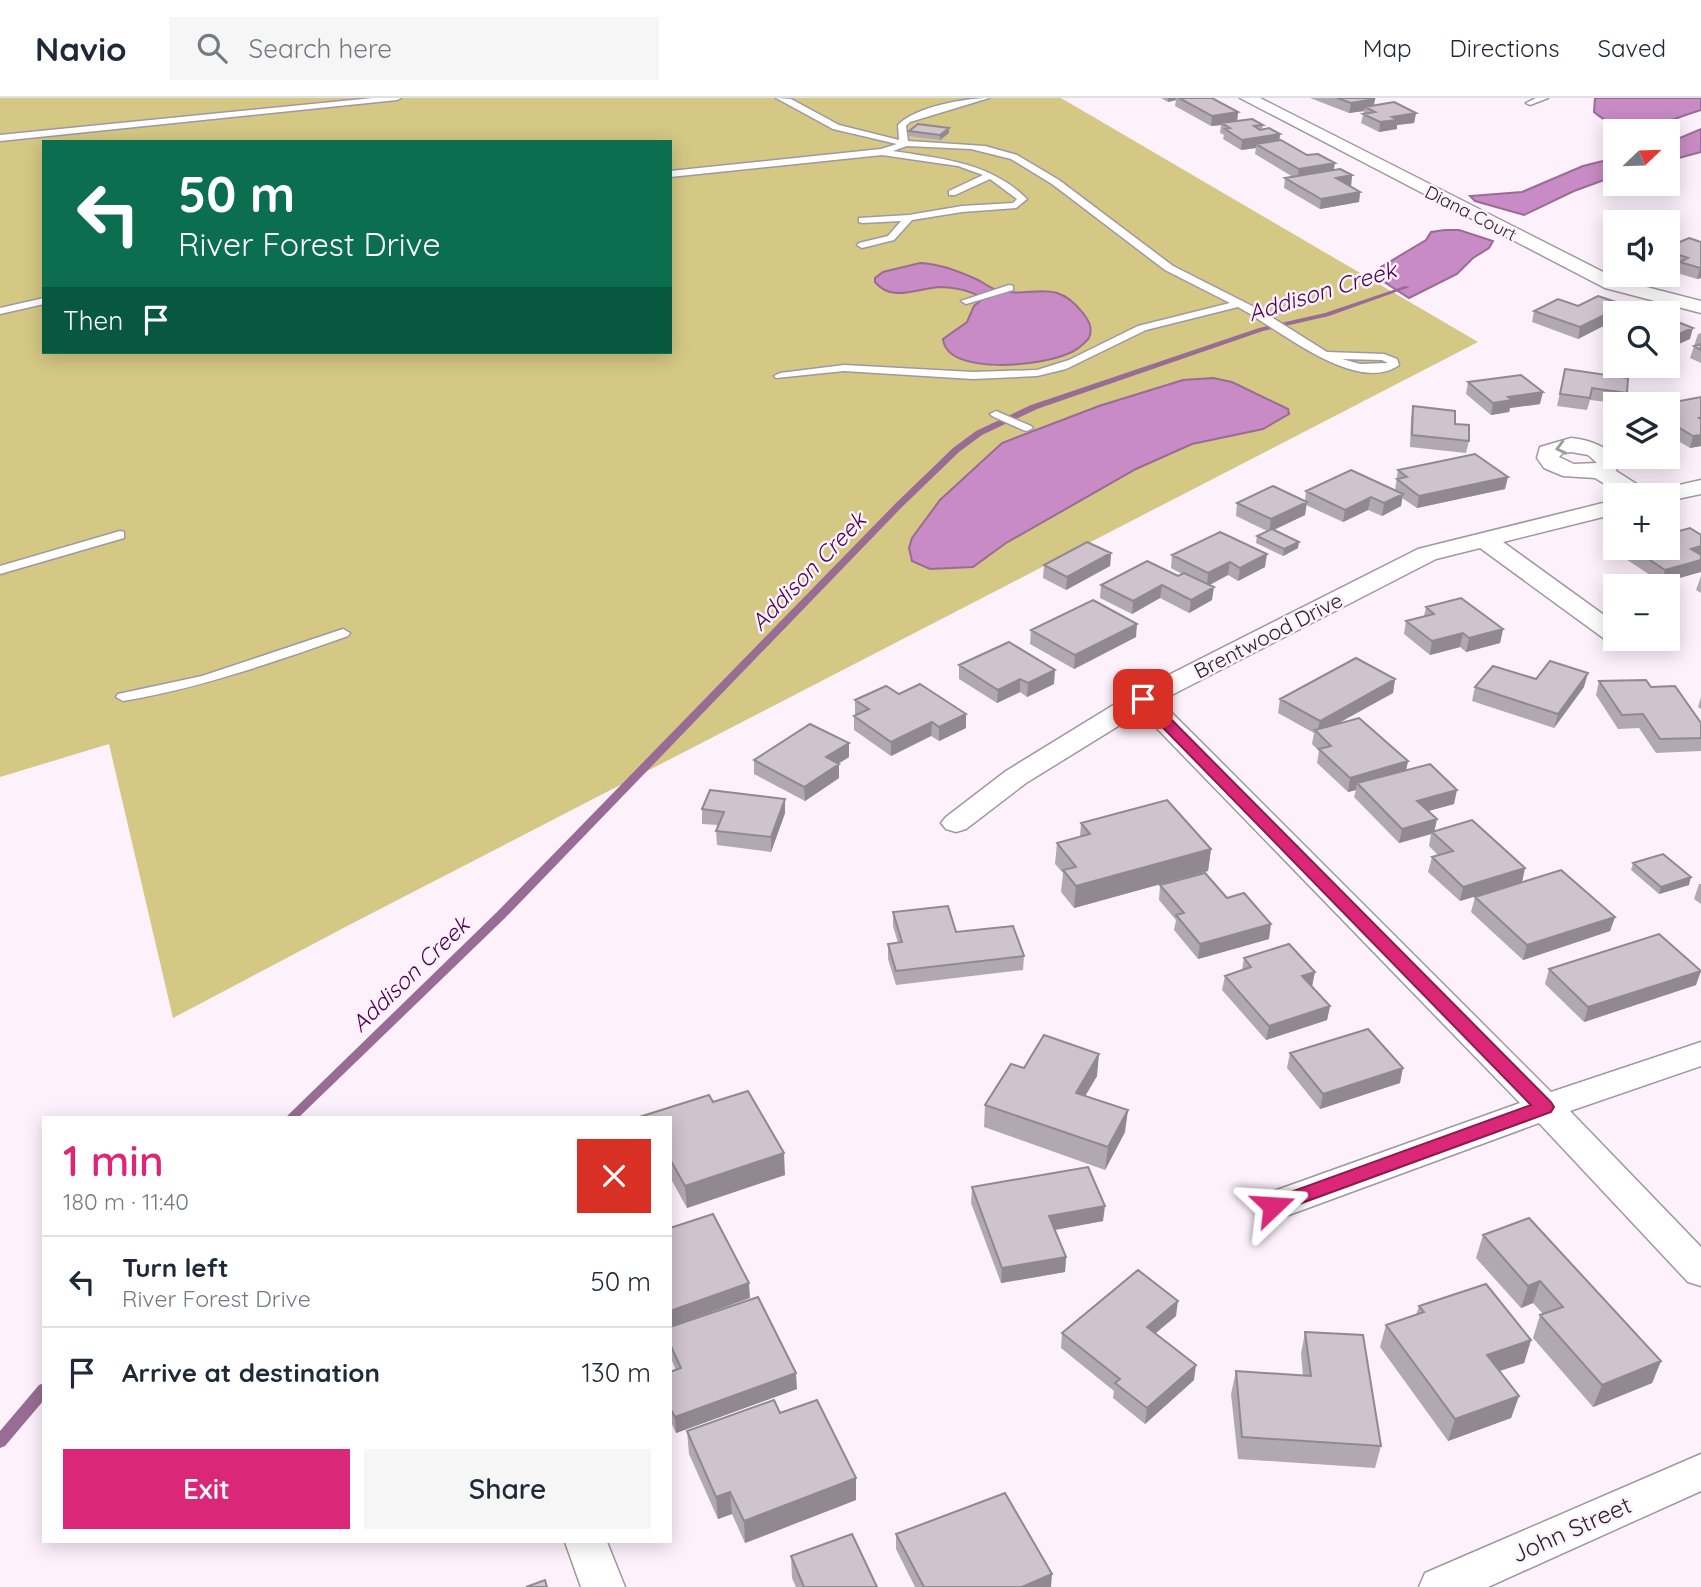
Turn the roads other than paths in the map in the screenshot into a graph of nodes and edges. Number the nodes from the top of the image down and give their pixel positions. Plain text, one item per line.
1 (397, 98) edge
2 (780, 98) edge
3 (985, 98) edge
4 (1248, 98) edge
5 (1544, 98) edge
6 (1530, 103) dead end
7 (0, 138) edge
8 (903, 143) junction
9 (882, 152) junction
10 (672, 174) edge
11 (991, 175) junction
12 (952, 194) dead end
13 (909, 218) junction
14 (862, 220) dead end
15 (862, 245) dead end
16 (1009, 288) dead end
17 (42, 301) edge
18 (966, 301) dead end
19 (1238, 304) junction
20 (1701, 307) edge
21 (0, 311) edge
22 (1324, 355) junction
23 (780, 376) dead end
24 (996, 414) dead end
25 (1024, 426) dead end
26 (1600, 471) dead end
27 (1619, 483) edge
28 (1701, 487) edge
29 (1680, 492) edge
30 (1603, 510) edge
31 (120, 536) dead end
32 (1485, 540) junction
33 (0, 570) edge
34 (1603, 626) edge
35 (343, 633) dead end
36 (123, 697) dead end
37 (1143, 699) junction
38 (956, 823) dead end
39 (1701, 1054) edge
40 (1545, 1107) junction
41 (1273, 1206) dead end
42 (1701, 1271) edge
43 (1701, 1472) edge
44 (586, 1543) edge
45 (603, 1587) edge
46 (1441, 1587) edge

1 - 7 lane
2 - 8 lane
3 - 8 lane
4 - 20 street, Diana Court
5 - 6 lane
8 - 9 lane
8 - 19 lane
9 - 10 lane
9 - 11 lane
11 - 12 lane
11 - 13 lane
13 - 14 lane
13 - 15 lane
16 - 18 lane
17 - 21 lane
19 - 22 lane
19 - 23 lane
22 - 22 lane
24 - 25 lane
26 - 27 street
28 - 29 street
30 - 32 street, Brentwood Drive
31 - 33 lane
32 - 34 street
32 - 37 street, Brentwood Drive
35 - 36 lane
37 - 38 street, Brentwood Drive
37 - 40 street
39 - 40 street
40 - 41 street
40 - 42 street
43 - 46 street, John Street
44 - 45 street

